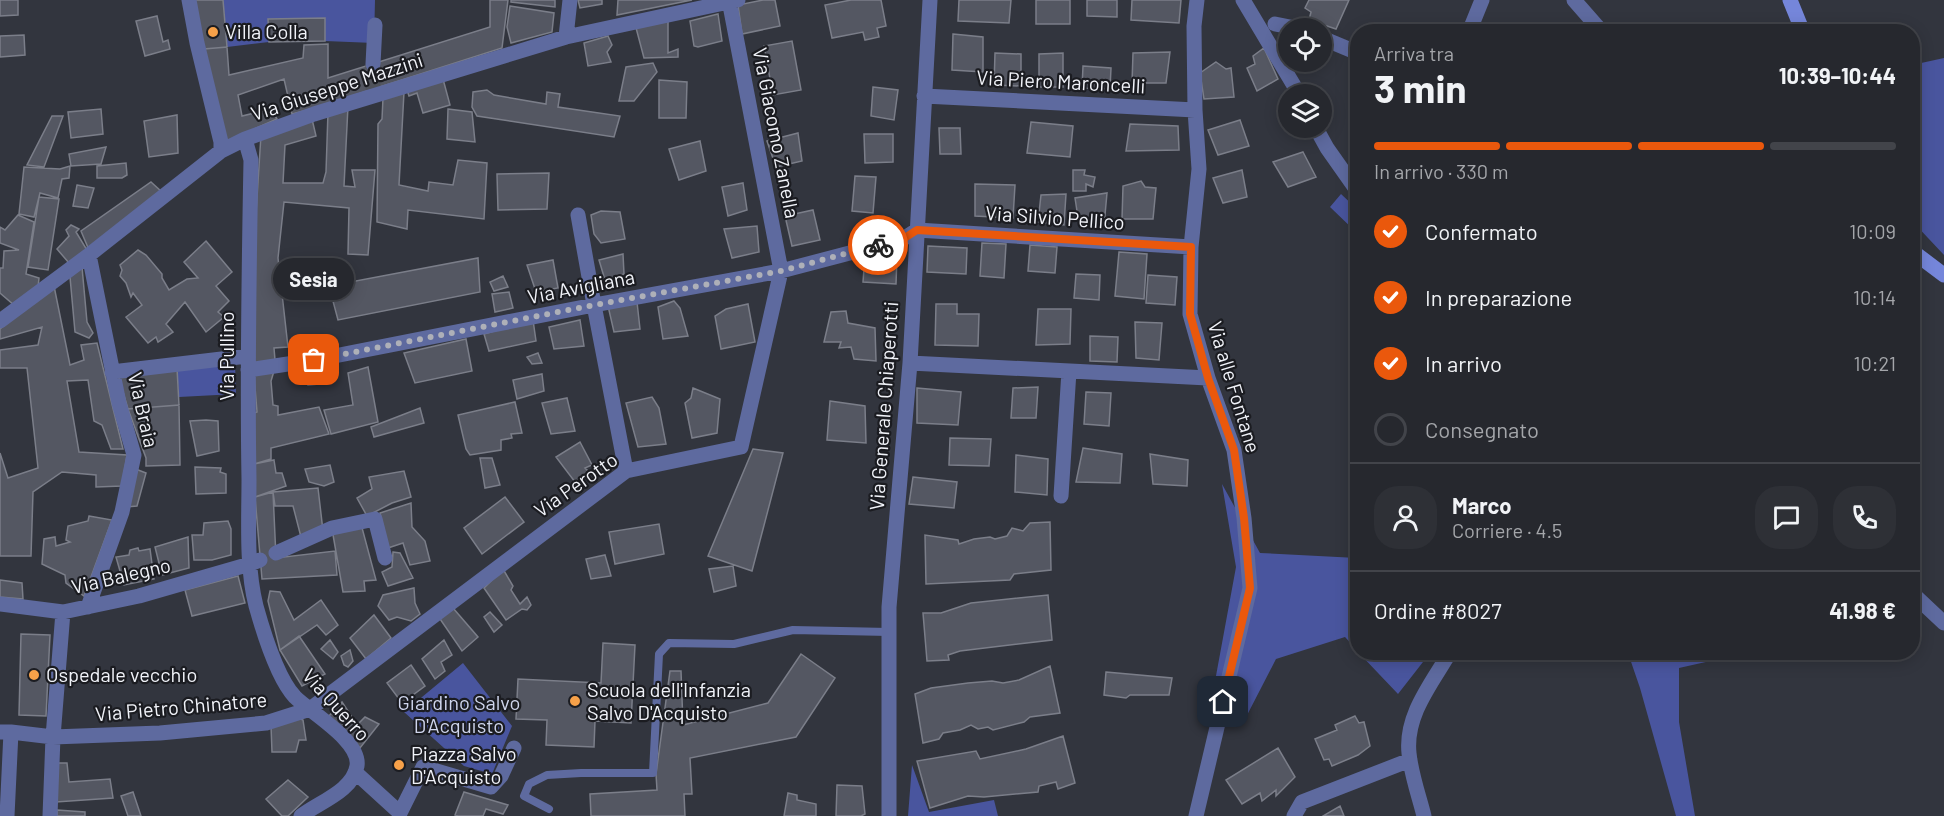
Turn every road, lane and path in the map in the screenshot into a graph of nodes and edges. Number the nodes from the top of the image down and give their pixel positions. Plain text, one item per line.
1 (189, 0) edge
2 (570, 0) edge
3 (930, 0) edge
4 (1197, 0) edge
5 (1243, 0) edge
6 (1482, 0) edge
7 (1574, 0) edge
8 (1788, 0) edge
9 (732, 1) edge
10 (1275, 24) dead end
11 (1472, 24) edge
12 (1595, 24) edge
13 (1790, 24) edge
14 (1799, 24) edge
15 (375, 25) dead end
16 (1278, 25) edge
17 (567, 37) junction
18 (1332, 42) edge
19 (1350, 50) edge
20 (373, 63) tunnel mouth
21 (1293, 84) edge
22 (924, 96) junction
23 (1195, 110) junction
24 (1322, 138) edge
25 (245, 139) junction
26 (221, 151) junction
27 (1350, 181) edge
28 (579, 215) dead end
29 (917, 230) junction
30 (1191, 247) junction
31 (89, 255) junction
32 (1920, 257) edge
33 (781, 271) junction
34 (1944, 275) edge
35 (594, 305) junction
36 (0, 321) edge
37 (248, 363) junction
38 (910, 363) junction
39 (1069, 371) junction
40 (112, 372) junction
41 (1208, 378) junction
42 (626, 471) junction
43 (1061, 496) dead end
44 (276, 553) dead end
45 (385, 558) dead end
46 (255, 562) junction
47 (1920, 600) edge
48 (0, 604) edge
49 (88, 607) junction
50 (63, 612) junction
51 (1944, 623) edge
52 (889, 632) junction
53 (1445, 660) edge
54 (310, 709) junction
55 (5, 732) edge
56 (53, 737) junction
57 (514, 748) dead end
58 (1410, 760) junction
59 (355, 772) junction
60 (549, 809) dead end
61 (7, 816) edge
62 (50, 816) edge
63 (301, 816) edge
64 (889, 816) edge
65 (1196, 816) edge
66 (1294, 816) edge
67 (1424, 816) edge

1 - 26 street
2 - 17 street
3 - 22 street, Via Generale Chiaperotti
4 - 23 street, Via alle Fontane
5 - 21 street
6 - 11 street
7 - 12 street
8 - 13 street
8 - 14 street
9 - 17 street, Via Giuseppe Mazzini
9 - 33 street, Via Giacomo Zanella
10 - 16 street
15 - 20 street
17 - 25 street, Via Giuseppe Mazzini
18 - 19 street
22 - 23 street, Via Piero Maroncelli
22 - 29 street, Via Generale Chiaperotti
23 - 30 street, Via alle Fontane
24 - 27 street
25 - 26 street, Via Giuseppe Mazzini
25 - 37 street, Via Pullino
26 - 31 street, Via Giuseppe Mazzini
28 - 35 street
29 - 30 street, Via Silvio Pellico
29 - 33 street, Via Avigliana
29 - 38 street, Via Generale Chiaperotti
30 - 41 street, Via alle Fontane
31 - 36 street, Via Giuseppe Mazzini
31 - 40 street, Via Braia
32 - 34 street
33 - 35 street, Via Avigliana
33 - 42 street, Via Perotto
35 - 37 street, Via Avigliana
35 - 42 street
37 - 40 street, Via Avigliana
37 - 46 street, Via Pullino
38 - 39 street
38 - 52 street, Via Generale Chiaperotti
39 - 41 street
39 - 43 street
40 - 49 street, Via Braia
41 - 65 street, Via alle Fontane
42 - 54 street, Via Perotto
44 - 45 street
46 - 49 street, Via Balegno
46 - 54 street, Via Querro
47 - 51 street
48 - 50 street, Via Balegno
49 - 50 street, Via Balegno
50 - 56 street
52 - 60 lane
52 - 64 street, Via Generale Chiaperotti
53 - 58 street
54 - 56 street, Via Pietro Chinatore
54 - 59 street, Via Querro
55 - 56 street, Via Pietro Chinatore
55 - 61 street
56 - 62 street
57 - 59 street
58 - 66 street
58 - 67 street
59 - 63 street, Via Querro

